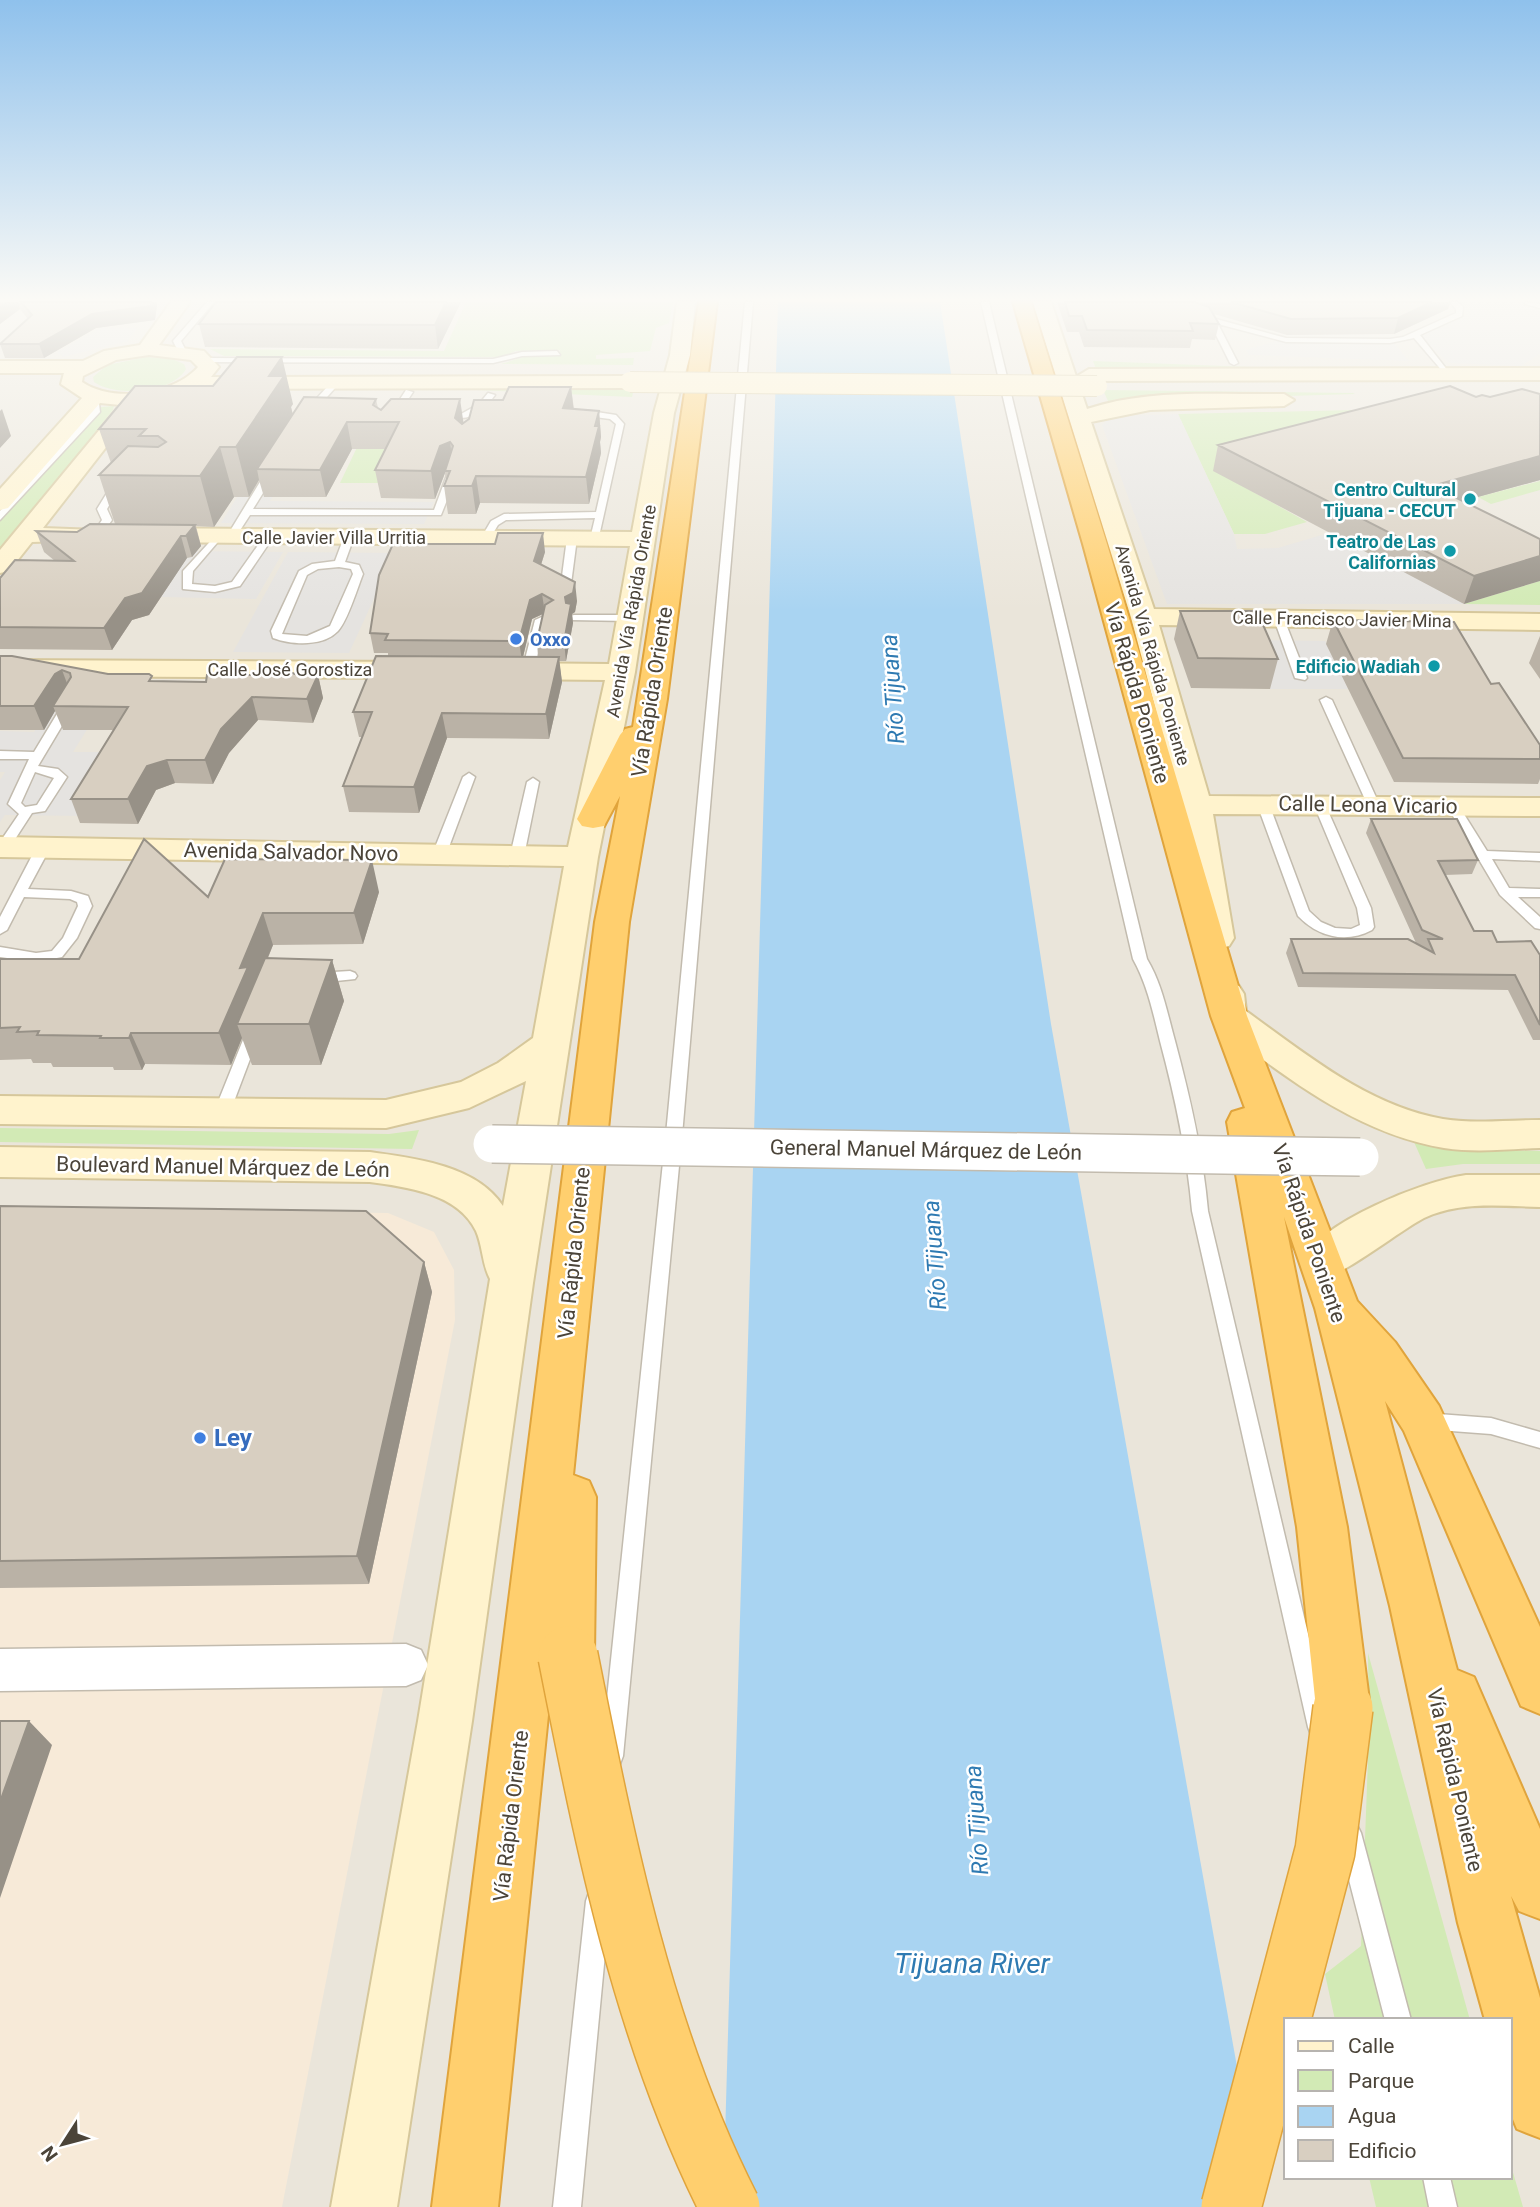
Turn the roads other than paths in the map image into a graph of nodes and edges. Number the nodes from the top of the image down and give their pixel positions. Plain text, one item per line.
1 (89, 405) edge
2 (96, 405) edge
3 (127, 405) edge
4 (135, 405) edge
5 (315, 405) edge
6 (404, 405) edge
7 (404, 405) edge
8 (483, 405) edge
9 (576, 405) edge
10 (601, 405) edge
11 (644, 405) edge
12 (693, 405) edge
13 (740, 405) edge
14 (1009, 405) edge
15 (1061, 405) edge
16 (1072, 405) edge
17 (1177, 405) edge
18 (593, 407) junction
19 (311, 409) junction
20 (325, 410) edge
21 (381, 411) edge
22 (395, 412) junction
23 (305, 419) edge
24 (1079, 419) junction
25 (390, 421) edge
26 (472, 422) edge
27 (584, 428) edge
28 (659, 454) junction
29 (274, 468) edge
30 (1096, 470) junction
31 (453, 474) edge
32 (137, 490) edge
33 (0, 503) edge
34 (247, 512) junction
35 (438, 513) junction
36 (0, 517) edge
37 (677, 521) junction
38 (343, 529) junction
39 (589, 531) junction
40 (25, 535) junction
41 (97, 535) junction
42 (225, 536) junction
43 (269, 536) junction
44 (429, 537) junction
45 (486, 538) junction
46 (643, 539) junction
47 (1095, 544) junction
48 (0, 556) edge
49 (339, 564) junction
50 (0, 566) edge
51 (566, 584) edge
52 (1143, 617) junction
53 (548, 618) edge
54 (574, 618) dead end
55 (630, 618) junction
56 (1279, 619) junction
57 (1540, 622) edge
58 (0, 668) edge
59 (447, 670) edge
60 (488, 670) edge
61 (528, 671) junction
62 (621, 672) junction
63 (1301, 678) dead end
64 (72, 699) edge
65 (1326, 700) dead end
66 (0, 755) edge
67 (37, 756) junction
68 (30, 768) junction
69 (469, 777) dead end
70 (533, 782) dead end
71 (1263, 804) junction
72 (1196, 805) junction
73 (1320, 806) junction
74 (1374, 806) junction
75 (1453, 806) junction
76 (1540, 807) edge
77 (27, 811) junction
78 (612, 822) junction
79 (2, 847) edge
80 (43, 848) junction
81 (439, 855) junction
82 (1480, 855) junction
83 (516, 856) junction
84 (582, 857) junction
85 (1540, 857) edge
86 (1505, 892) junction
87 (20, 893) junction
88 (1540, 894) edge
89 (1540, 925) edge
90 (0, 930) edge
91 (0, 952) edge
92 (350, 976) dead end
93 (303, 978) edge
94 (262, 1011) edge
95 (1230, 1016) junction
96 (552, 1043) junction
97 (0, 1110) edge
98 (222, 1112) junction
99 (1540, 1134) edge
100 (492, 1144) dead end
101 (1360, 1157) dead end
102 (0, 1162) edge
103 (1540, 1191) edge
104 (1322, 1261) junction
105 (511, 1283) junction
106 (1337, 1308) junction
107 (1423, 1420) junction
108 (1540, 1440) edge
109 (1416, 1606) junction
110 (405, 1665) dead end
111 (0, 1670) edge
112 (1540, 1687) edge
113 (507, 1850) junction
114 (1540, 1890) edge
115 (1397, 2018) edge
116 (1540, 2106) edge
117 (1436, 2179) edge
118 (364, 2207) edge
119 (451, 2207) edge
120 (465, 2207) edge
121 (567, 2207) edge
122 (730, 2207) edge
123 (1231, 2207) edge
124 (1443, 2207) edge

1 - 33 main road
2 - 36 lane
3 - 48 lane
4 - 40 main road
5 - 19 lane
6 - 22 lane
7 - 22 lane
8 - 26 lane
9 - 18 main road
10 - 18 main road
11 - 28 main road, Avenida Vía Rápida Oriente
12 - 37 highway, Vía Rápida Oriente
13 - 121 lane
14 - 115 lane
15 - 47 highway, Vía Rápida Poniente
16 - 24 main road, Avenida Vía Rápida Poniente
17 - 24 main road
18 - 27 lane
18 - 39 lane
19 - 20 lane
19 - 23 lane
21 - 22 lane
22 - 25 lane
24 - 30 main road, Avenida Vía Rápida Poniente
28 - 37 highway
28 - 46 main road, Avenida Vía Rápida Oriente
29 - 34 lane
30 - 47 highway
30 - 52 main road, Avenida Vía Rápida Poniente
31 - 35 lane
32 - 41 lane
34 - 38 lane
34 - 42 lane
35 - 38 lane
35 - 44 lane
37 - 78 highway, Vía Rápida Oriente
38 - 43 main road, Calle Javier Villa Urritia
38 - 44 main road, Calle Javier Villa Urritia
38 - 49 lane
39 - 45 main road, Calle Javier Villa Urritia
39 - 45 lane
39 - 46 main road, Calle Javier Villa Urritia
39 - 51 lane
40 - 41 main road, Calle Javier Villa Urritia
40 - 50 main road
41 - 42 main road, Calle Javier Villa Urritia
42 - 43 main road, Calle Javier Villa Urritia
42 - 43 lane
44 - 45 main road, Calle Javier Villa Urritia
46 - 55 main road, Avenida Vía Rápida Oriente
47 - 95 highway, Vía Rápida Poniente
49 - 49 lane
52 - 56 main road, Calle Francisco Javier Mina
52 - 72 main road, Avenida Vía Rápida Poniente
53 - 61 lane
54 - 55 lane
55 - 62 main road, Avenida Vía Rápida Oriente
56 - 57 main road, Calle Francisco Javier Mina
56 - 63 lane
58 - 59 main road, Calle José Gorostiza
60 - 61 main road
61 - 62 main road
62 - 78 main road, Avenida Vía Rápida Oriente
64 - 67 lane
65 - 74 lane
66 - 67 lane
67 - 68 lane
68 - 77 lane
68 - 77 lane
69 - 81 lane
70 - 83 lane
71 - 72 main road, Calle Leona Vicario
71 - 73 main road, Calle Leona Vicario
71 - 73 lane
72 - 95 main road, Avenida Vía Rápida Poniente
73 - 74 main road, Calle Leona Vicario
74 - 75 main road, Calle Leona Vicario
75 - 76 main road, Calle Leona Vicario
75 - 82 lane
77 - 79 lane
78 - 84 main road, Avenida Vía Rápida Oriente
78 - 113 highway, Vía Rápida Oriente
78 - 122 highway, bridge
79 - 80 main road, Avenida Salvador Novo
80 - 81 main road, Avenida Salvador Novo
80 - 87 lane
81 - 83 main road, Avenida Salvador Novo
82 - 85 lane
82 - 86 lane
83 - 84 main road, Avenida Salvador Novo
84 - 96 main road, Avenida Vía Rápida Oriente
86 - 88 lane
86 - 89 lane
87 - 90 lane
87 - 91 lane
92 - 93 lane
94 - 98 lane
95 - 99 main road
95 - 104 highway, Vía Rápida Poniente
95 - 123 highway, bridge
96 - 98 main road
96 - 105 main road
97 - 98 main road
100 - 101 street, General Manuel Márquez de León, bridge
102 - 105 main road, Boulevard Manuel Márquez de León
103 - 104 main road
104 - 106 highway, Vía Rápida Poniente
105 - 118 main road
106 - 107 highway
106 - 109 highway, Vía Rápida Poniente
107 - 108 lane
107 - 112 highway
109 - 114 highway
109 - 116 highway, Vía Rápida Poniente
110 - 111 street
113 - 119 highway
113 - 120 highway, Vía Rápida Oriente
117 - 124 lane

